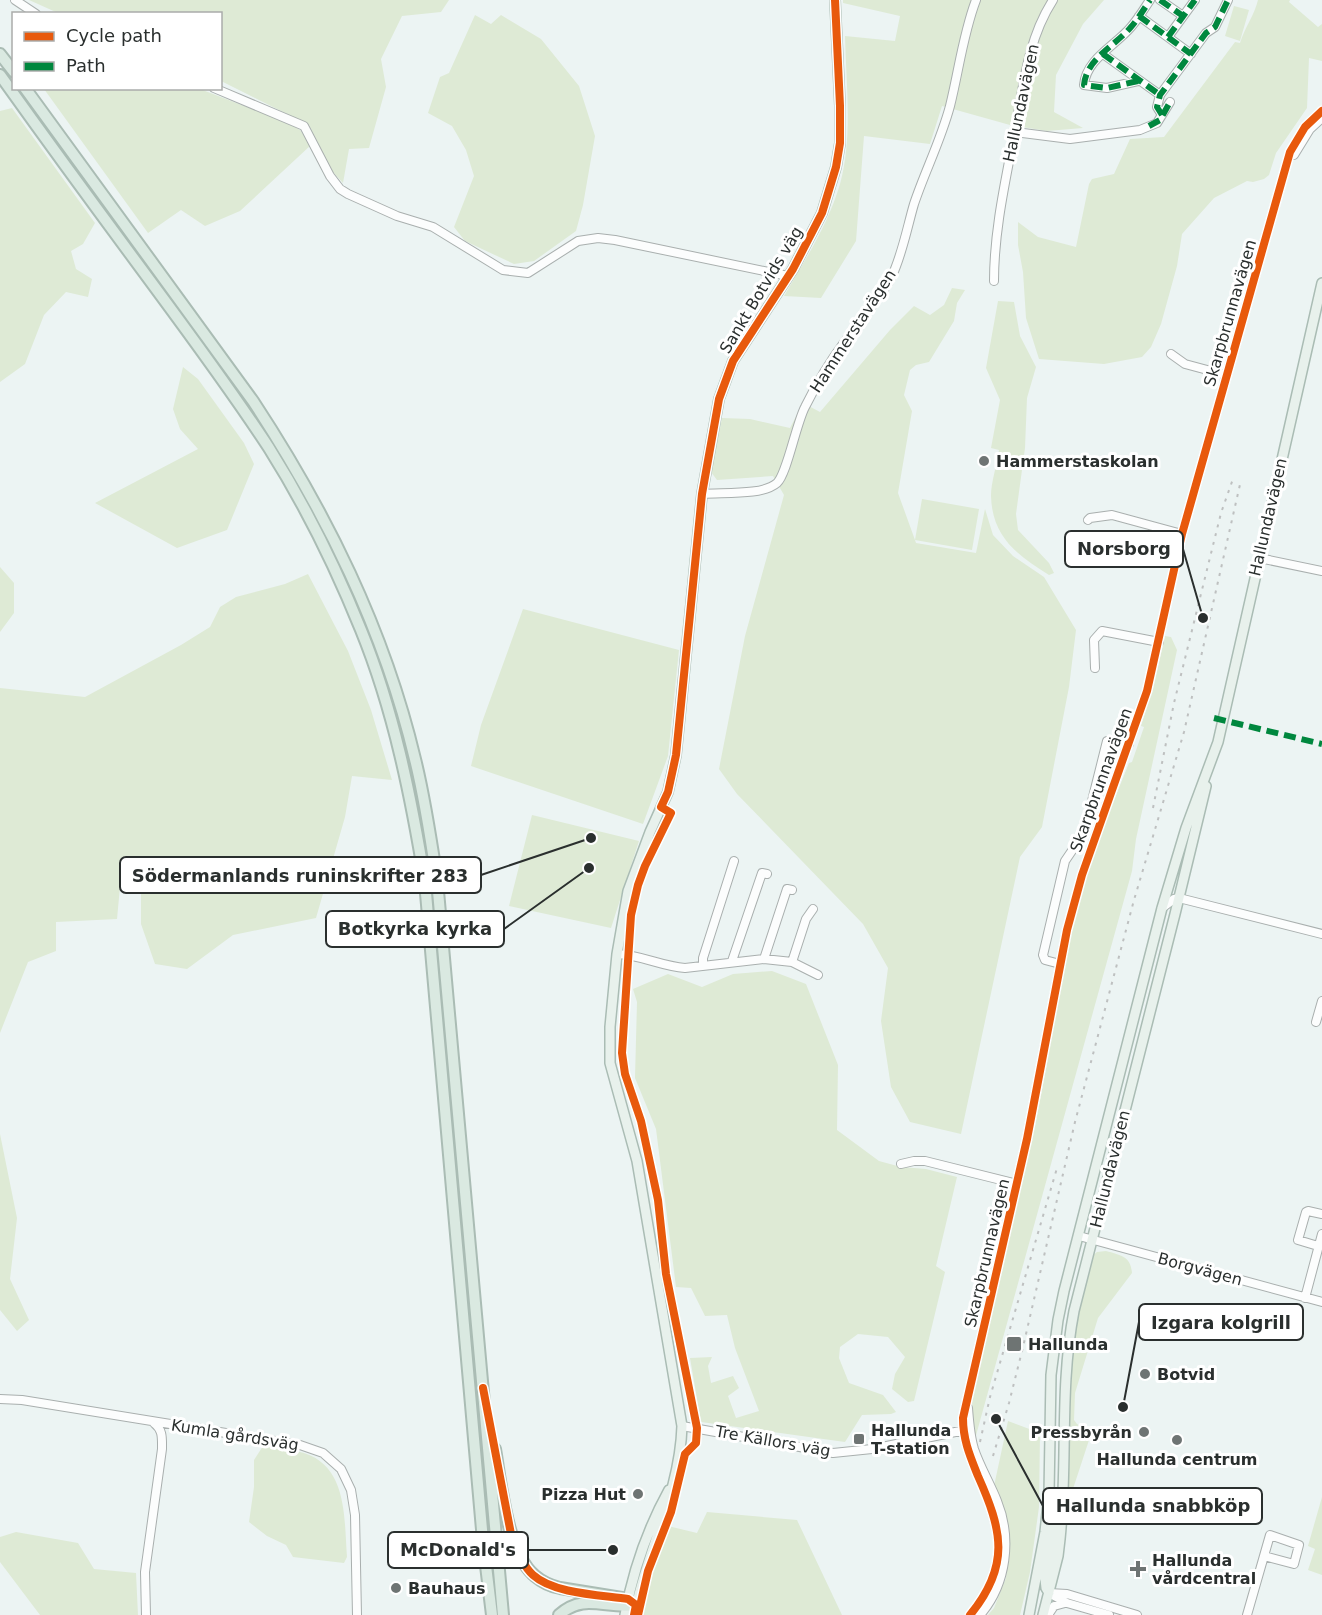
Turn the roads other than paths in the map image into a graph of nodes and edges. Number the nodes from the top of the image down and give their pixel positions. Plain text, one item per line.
1 (15, 0) edge
2 (835, 0) edge
3 (976, 0) edge
4 (1053, 0) edge
5 (1150, 0) edge
6 (1160, 0) edge
7 (1195, 0) edge
8 (1228, 0) edge
9 (33, 12) edge
10 (1139, 16) junction
11 (1183, 16) junction
12 (1168, 37) junction
13 (0, 54) edge
14 (1103, 54) junction
15 (1191, 54) junction
16 (12, 69) edge
17 (0, 75) edge
18 (1138, 81) junction
19 (26, 90) edge
20 (219, 90) edge
21 (1160, 95) junction
22 (1170, 102) dead end
23 (1322, 111) edge
24 (1162, 115) junction
25 (1322, 118) edge
26 (1015, 132) junction
27 (1284, 175) junction
28 (788, 276) junction
29 (994, 281) dead end
30 (1322, 283) edge
31 (1171, 354) dead end
32 (1226, 375) junction
33 (702, 494) junction
34 (1088, 520) dead end
35 (1182, 534) junction
36 (1258, 558) junction
37 (1322, 571) edge
38 (1159, 642) junction
39 (1095, 668) dead end
40 (1129, 744) junction
41 (1213, 751) junction
42 (734, 861) dead end
43 (767, 874) dead end
44 (1170, 882) junction
45 (792, 890) dead end
46 (1179, 898) junction
47 (1162, 908) junction
48 (813, 909) dead end
49 (1322, 934) edge
50 (617, 954) junction
51 (764, 959) junction
52 (732, 961) junction
53 (792, 962) junction
54 (703, 964) junction
55 (1060, 964) junction
56 (818, 975) dead end
57 (1322, 1001) edge
58 (1316, 1022) dead end
59 (902, 1164) dead end
60 (1017, 1184) junction
61 (1322, 1214) edge
62 (1322, 1234) edge
63 (1078, 1236) junction
64 (1092, 1239) junction
65 (1318, 1246) junction
66 (1305, 1298) junction
67 (1322, 1302) edge
68 (483, 1388) junction
69 (0, 1400) edge
70 (153, 1422) junction
71 (682, 1426) junction
72 (966, 1430) junction
73 (1049, 1494) junction
74 (483, 1541) junction
75 (1058, 1556) junction
76 (1264, 1556) junction
77 (1049, 1593) junction
78 (1067, 1598) junction
79 (630, 1608) edge
80 (146, 1615) edge
81 (357, 1615) edge
82 (485, 1615) edge
83 (492, 1615) edge
84 (503, 1615) edge
85 (559, 1615) edge
86 (970, 1615) edge
87 (980, 1615) edge
88 (1030, 1615) edge
89 (1043, 1615) edge
90 (1048, 1615) edge
91 (1109, 1615) edge
92 (1137, 1615) edge
93 (1247, 1615) edge

1 - 9 street
2 - 28 main road, Sankt Botvids väg
3 - 33 street, Hammerstavägen
4 - 26 street, Hallundavägen
5 - 10 street
6 - 11 street
7 - 11 street
8 - 15 street
10 - 12 street
10 - 14 street
11 - 12 street
12 - 15 street
13 - 16 highway
14 - 18 street
14 - 18 street
15 - 21 street
17 - 74 highway
18 - 21 street
19 - 68 highway
20 - 28 street
21 - 24 street
22 - 24 street
23 - 27 street, Skarpbrunnavägen
24 - 26 street
25 - 27 street, Skarpbrunnavägen
26 - 29 street, Hallundavägen
27 - 32 street, Skarpbrunnavägen
28 - 33 main road, Sankt Botvids väg
30 - 36 main road, Hallundavägen
31 - 32 street, Skarpbrunnavägen
32 - 35 street, Skarpbrunnavägen
33 - 50 main road, Sankt Botvids väg
34 - 35 street
35 - 38 street, Skarpbrunnavägen
36 - 37 street
36 - 41 main road, Hallundavägen
38 - 39 street
38 - 40 street, Skarpbrunnavägen
40 - 55 street, Skarpbrunnavägen
40 - 55 street, Skarpbrunnavägen
41 - 44 main road, Hallundavägen
41 - 46 main road, Hallundavägen
42 - 54 street
43 - 52 street
44 - 46 street
44 - 47 main road, Hallundavägen
45 - 51 street
46 - 47 street
46 - 49 street
46 - 64 main road, Hallundavägen
47 - 63 main road, Hallundavägen
48 - 53 street
50 - 54 street
50 - 71 main road, Sankt Botvids väg
51 - 52 street
51 - 53 street
52 - 54 street
53 - 56 street
55 - 60 street, Skarpbrunnavägen
57 - 58 street
59 - 60 street
60 - 72 street, Skarpbrunnavägen
61 - 65 street
62 - 65 street
63 - 64 street, Borgvägen
63 - 73 main road, Hallundavägen
64 - 66 street, Borgvägen
64 - 75 main road, Hallundavägen
65 - 66 street
66 - 67 street, Borgvägen
68 - 79 highway
68 - 84 highway
69 - 70 street, Kumla gårdsväg
70 - 80 street, Kumla gårdsväg
70 - 81 street, Kumla gårdsväg
71 - 72 street, Tre Källors väg
71 - 79 main road, Sankt Botvids väg
72 - 86 street, Skarpbrunnavägen
72 - 87 street, Skarpbrunnavägen
73 - 77 main road, Hallundavägen
73 - 88 main road, Hallundavägen
74 - 82 highway
74 - 83 highway
75 - 77 main road, Hallundavägen
75 - 78 street
76 - 76 street
76 - 93 street
77 - 78 street
77 - 88 main road, Hallundavägen
77 - 89 main road, Hallundavägen
78 - 90 street
78 - 91 street
78 - 92 street
79 - 85 highway

